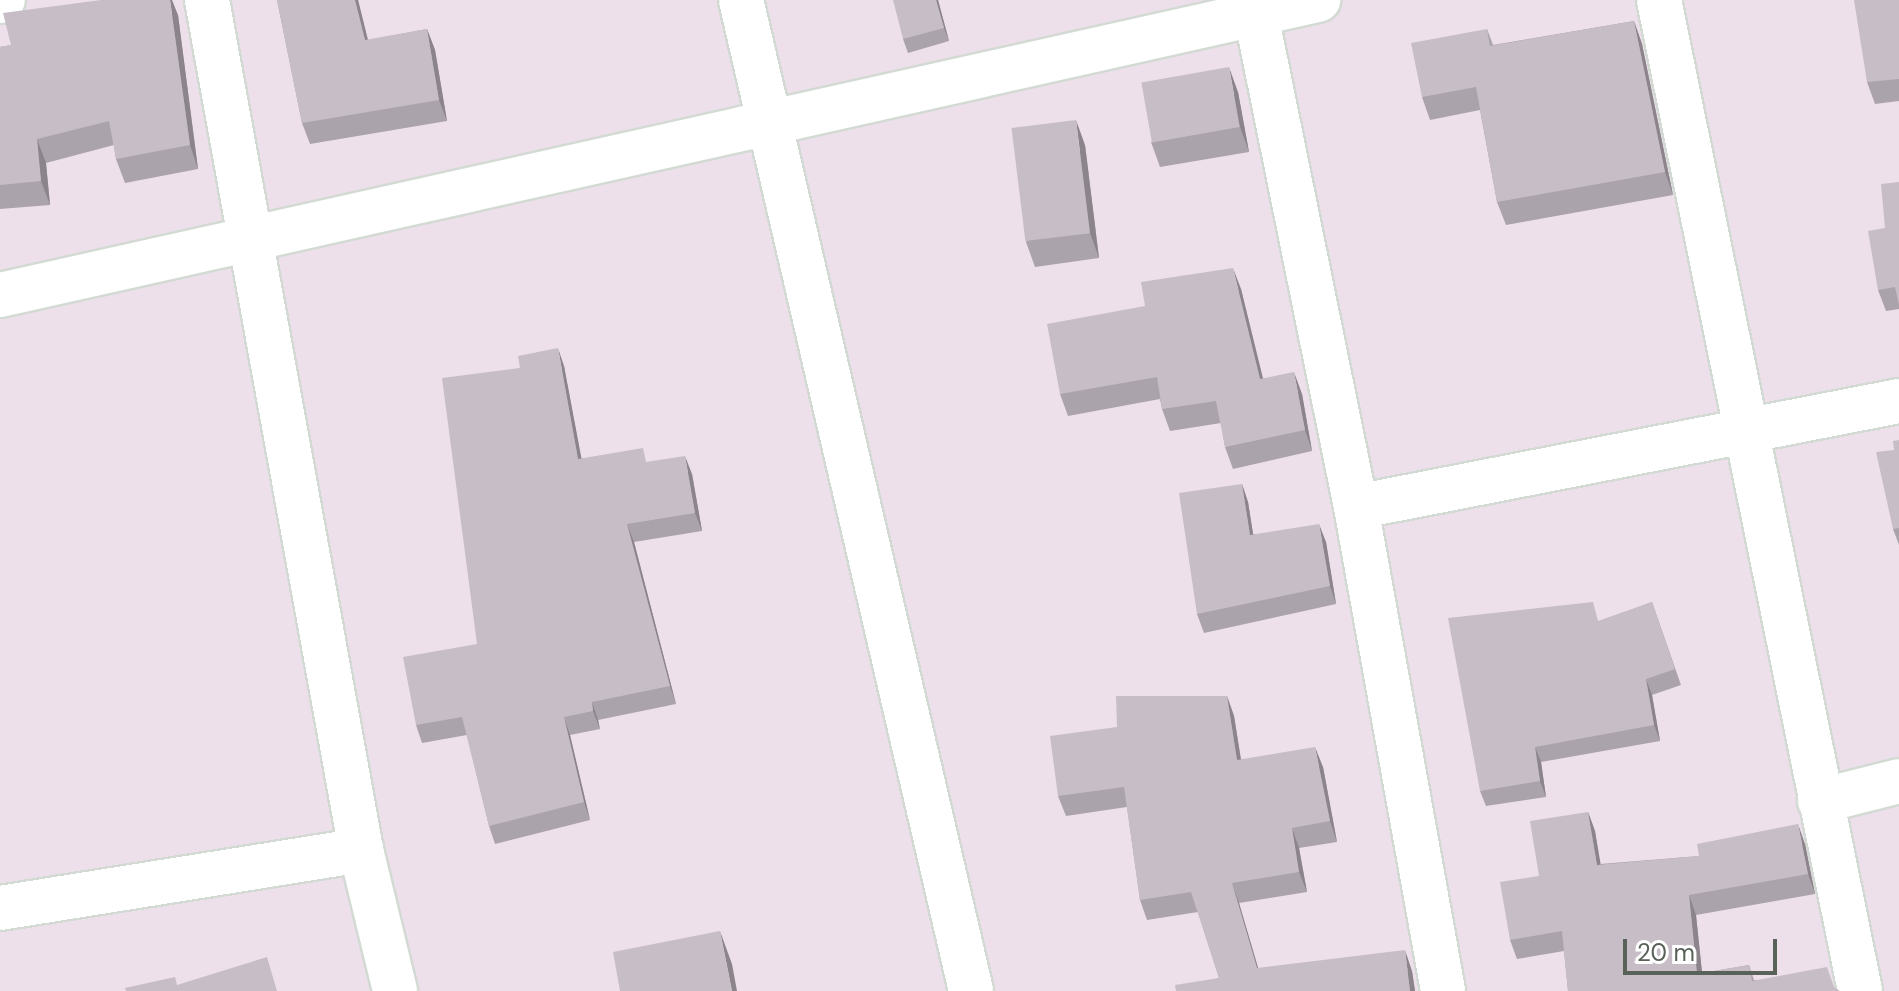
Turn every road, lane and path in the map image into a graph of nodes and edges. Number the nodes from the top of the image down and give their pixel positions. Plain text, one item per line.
1 (207, 0) edge
2 (741, 0) edge
3 (1318, 0) edge
4 (1659, 0) edge
5 (1254, 6) edge
6 (765, 121) junction
7 (250, 240) junction
8 (0, 295) edge
9 (1899, 401) edge
10 (1742, 431) junction
11 (1356, 507) junction
12 (1899, 781) edge
13 (1820, 801) junction
14 (361, 850) junction
15 (0, 908) edge
16 (395, 991) edge
17 (971, 991) edge
18 (1443, 991) edge
19 (1860, 991) edge

1 - 7 street
2 - 6 street
3 - 5 street
4 - 10 street
5 - 6 street
5 - 11 street
6 - 7 street
6 - 17 street
7 - 8 street
7 - 14 street
9 - 10 street
10 - 11 street
10 - 13 street
11 - 18 street
12 - 13 street
13 - 19 street
14 - 15 street
14 - 16 street

